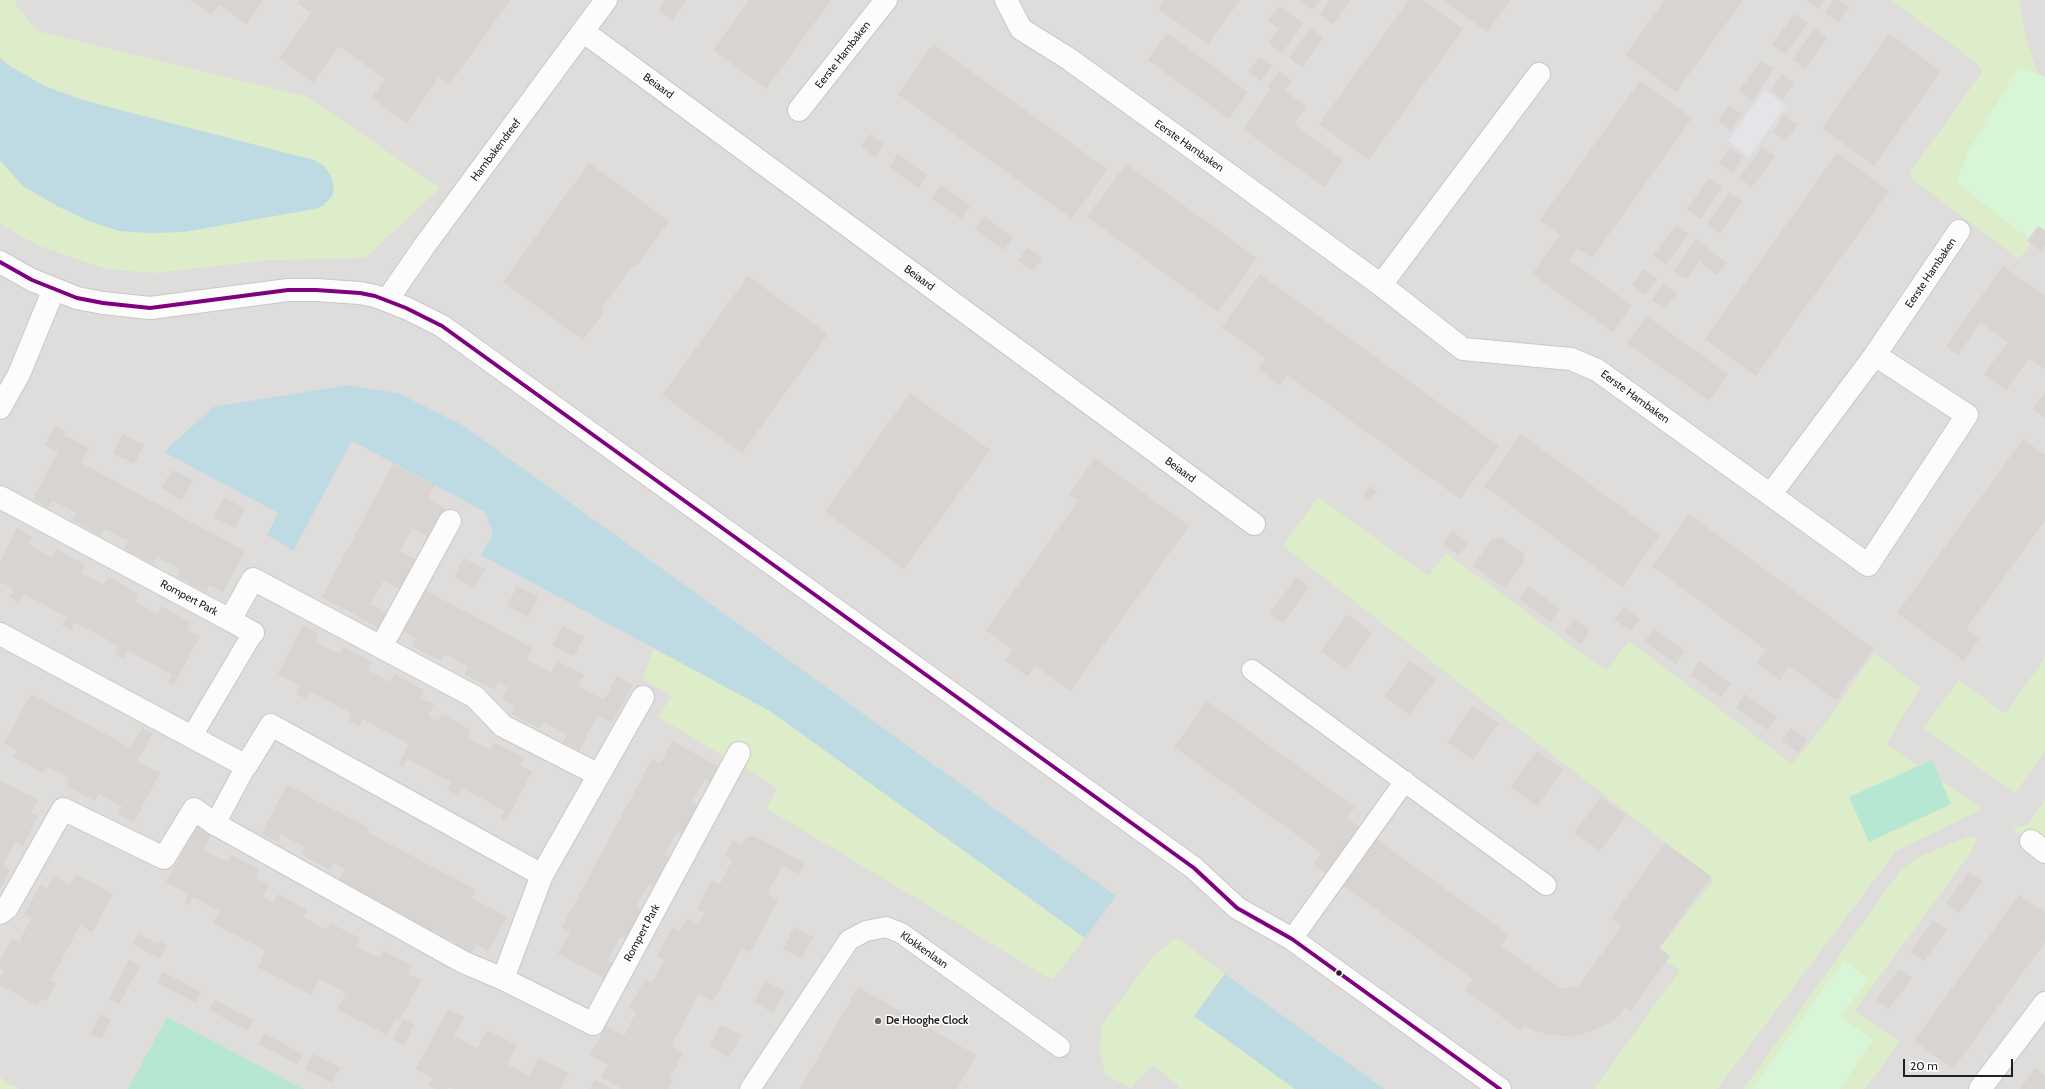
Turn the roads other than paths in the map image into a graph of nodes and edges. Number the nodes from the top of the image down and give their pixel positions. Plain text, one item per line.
1 (606, 0) edge
2 (886, 0) edge
3 (1006, 0) edge
4 (584, 32) junction
5 (1539, 74) dead end
6 (799, 110) dead end
7 (1959, 231) dead end
8 (0, 262) edge
9 (1381, 285) junction
10 (54, 289) junction
11 (387, 300) junction
12 (1875, 355) junction
13 (0, 408) edge
14 (1771, 494) junction
15 (0, 497) edge
16 (450, 521) dead end
17 (1254, 524) dead end
18 (230, 620) junction
19 (253, 633) joint
20 (0, 634) edge
21 (381, 648) junction
22 (1252, 670) dead end
23 (643, 697) dead end
24 (192, 736) junction
25 (739, 753) dead end
26 (246, 766) junction
27 (599, 775) junction
28 (1404, 781) junction
29 (215, 824) junction
30 (542, 875) junction
31 (1546, 886) dead end
32 (0, 913) edge
33 (1292, 939) junction
34 (503, 979) junction
35 (2045, 1003) edge
36 (1060, 1047) dead end
37 (750, 1089) edge
38 (1500, 1089) edge
39 (1980, 1089) edge

1 - 4 street, Hambakendreef
2 - 6 street, Eerste Hambaken
3 - 9 street, Eerste Hambaken
4 - 11 street, Hambakendreef
4 - 17 street, Beiaard
5 - 9 street
7 - 12 street, Eerste Hambaken
8 - 10 street
9 - 14 street, Eerste Hambaken
10 - 11 street
10 - 13 street
11 - 33 street
12 - 14 street, Eerste Hambaken
12 - 14 street, Eerste Hambaken
15 - 18 street, Rompert Park
16 - 21 street
18 - 19 street
18 - 21 street, Rompert Park
19 - 24 lane
20 - 24 street
21 - 27 street, Rompert Park
22 - 28 lane
23 - 27 street
24 - 26 street
25 - 34 street, Rompert Park
26 - 29 lane
26 - 30 street
27 - 30 street
28 - 31 lane
28 - 33 lane
29 - 32 street, Rompert Park
29 - 34 street, Rompert Park
30 - 34 street
33 - 38 street
35 - 39 street
36 - 37 lane, Klokkenlaan

